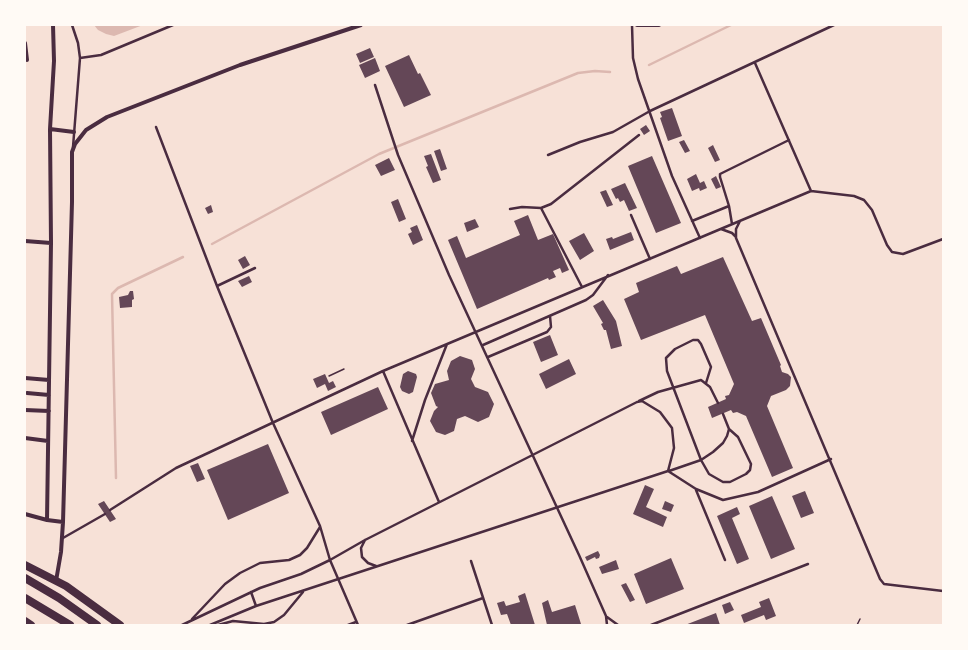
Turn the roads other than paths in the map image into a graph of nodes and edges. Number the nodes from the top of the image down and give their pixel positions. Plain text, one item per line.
1 (53, 25) edge
2 (72, 25) edge
3 (173, 25) edge
4 (360, 25) edge
5 (632, 25) edge
6 (637, 25) edge
7 (659, 25) edge
8 (834, 25) edge
9 (25, 43) edge
10 (80, 58) junction
11 (27, 60) dead end
12 (755, 63) junction
13 (375, 85) dead end
14 (650, 111) junction
15 (156, 127) dead end
16 (50, 129) junction
17 (74, 132) junction
18 (639, 135) dead end
19 (789, 140) junction
20 (72, 152) junction
21 (548, 154) dead end
22 (811, 191) junction
23 (730, 206) junction
24 (541, 208) junction
25 (510, 209) dead end
26 (631, 215) dead end
27 (741, 220) junction
28 (692, 221) junction
29 (732, 224) junction
30 (720, 229) junction
31 (700, 238) junction
32 (736, 238) junction
33 (943, 239) edge
34 (25, 241) edge
35 (51, 243) junction
36 (650, 259) junction
37 (255, 268) dead end
38 (609, 275) junction
39 (217, 286) junction
40 (582, 287) junction
41 (550, 316) junction
42 (474, 332) junction
43 (448, 344) junction
44 (483, 345) junction
45 (488, 357) junction
46 (383, 371) junction
47 (25, 378) edge
48 (49, 380) junction
49 (706, 383) junction
50 (673, 387) junction
51 (27, 393) dead end
52 (49, 395) junction
53 (637, 402) junction
54 (718, 403) dead end
55 (25, 410) edge
56 (49, 410) junction
57 (723, 414) dead end
58 (274, 423) junction
59 (729, 429) junction
60 (25, 438) edge
61 (48, 441) junction
62 (412, 441) junction
63 (532, 454) junction
64 (831, 459) junction
65 (701, 460) junction
66 (668, 471) junction
67 (696, 489) junction
68 (439, 502) junction
69 (556, 508) junction
70 (110, 510) dead end
71 (25, 514) edge
72 (105, 514) dead end
73 (47, 520) junction
74 (63, 522) junction
75 (320, 526) junction
76 (62, 538) junction
77 (365, 540) junction
78 (330, 560) junction
79 (725, 560) dead end
80 (471, 561) dead end
81 (808, 564) dead end
82 (25, 565) edge
83 (376, 566) junction
84 (25, 578) edge
85 (338, 580) junction
86 (56, 581) junction
87 (304, 591) junction
88 (943, 591) edge
89 (251, 592) junction
90 (25, 598) edge
91 (483, 598) junction
92 (256, 606) junction
93 (606, 616) junction
94 (25, 621) edge
95 (190, 621) junction
96 (357, 623) edge
97 (30, 625) edge
98 (70, 625) edge
99 (97, 625) edge
100 (120, 625) edge
101 (182, 625) edge
102 (210, 625) edge
103 (218, 625) edge
104 (348, 625) edge
105 (407, 625) edge
106 (492, 625) edge
107 (607, 625) edge
108 (615, 625) edge
109 (619, 625) edge
110 (651, 625) edge

1 - 16 street
2 - 10 lane
3 - 10 lane
4 - 20 street
5 - 14 lane
6 - 7 street
8 - 12 lane
9 - 11 street
10 - 17 lane
12 - 14 lane
12 - 19 lane
13 - 42 lane
14 - 21 lane
14 - 28 lane
15 - 39 lane
16 - 17 street
16 - 35 street
17 - 20 lane
18 - 24 lane
19 - 22 lane
19 - 23 lane
20 - 74 street
22 - 27 lane
22 - 33 lane
23 - 28 lane
23 - 29 lane
24 - 25 lane
24 - 40 lane
26 - 36 lane
27 - 29 lane
27 - 32 lane
28 - 31 lane
29 - 30 lane
30 - 31 lane
30 - 32 lane
31 - 36 lane
32 - 64 lane
34 - 35 street
35 - 48 street
36 - 38 lane
37 - 39 lane
38 - 40 lane
38 - 41 lane
39 - 58 lane
40 - 42 lane
41 - 44 lane
41 - 45 lane
42 - 43 lane
42 - 44 lane
43 - 46 lane
43 - 62 lane
44 - 45 lane
45 - 63 lane
46 - 58 lane
46 - 62 lane
47 - 48 street
48 - 52 street
49 - 50 lane
49 - 50 lane
49 - 54 lane
50 - 53 lane
50 - 65 lane
51 - 52 street
52 - 56 street
53 - 63 lane
53 - 66 lane
55 - 56 street
56 - 61 street
57 - 59 lane
58 - 70 lane
58 - 75 lane
59 - 65 lane
59 - 65 lane
60 - 61 street
61 - 73 street
62 - 68 lane
63 - 68 lane
63 - 69 lane
64 - 67 lane
64 - 88 lane
65 - 66 lane
66 - 67 lane
66 - 69 lane
67 - 79 lane
68 - 77 lane
69 - 83 lane
69 - 93 lane
71 - 73 street
72 - 76 lane
73 - 74 street
74 - 76 street
75 - 78 lane
75 - 95 lane
76 - 86 street
77 - 78 lane
77 - 83 lane
78 - 85 lane
78 - 89 lane
80 - 91 lane
81 - 110 lane
82 - 86 highway
83 - 85 lane
84 - 99 highway
85 - 87 lane
85 - 96 lane
86 - 100 highway
87 - 92 lane
87 - 103 lane
89 - 92 lane
89 - 95 lane
90 - 98 highway
91 - 105 lane
91 - 106 lane
92 - 102 lane
93 - 107 lane
93 - 109 lane
94 - 97 highway
95 - 101 lane
96 - 104 lane
108 - 109 lane

